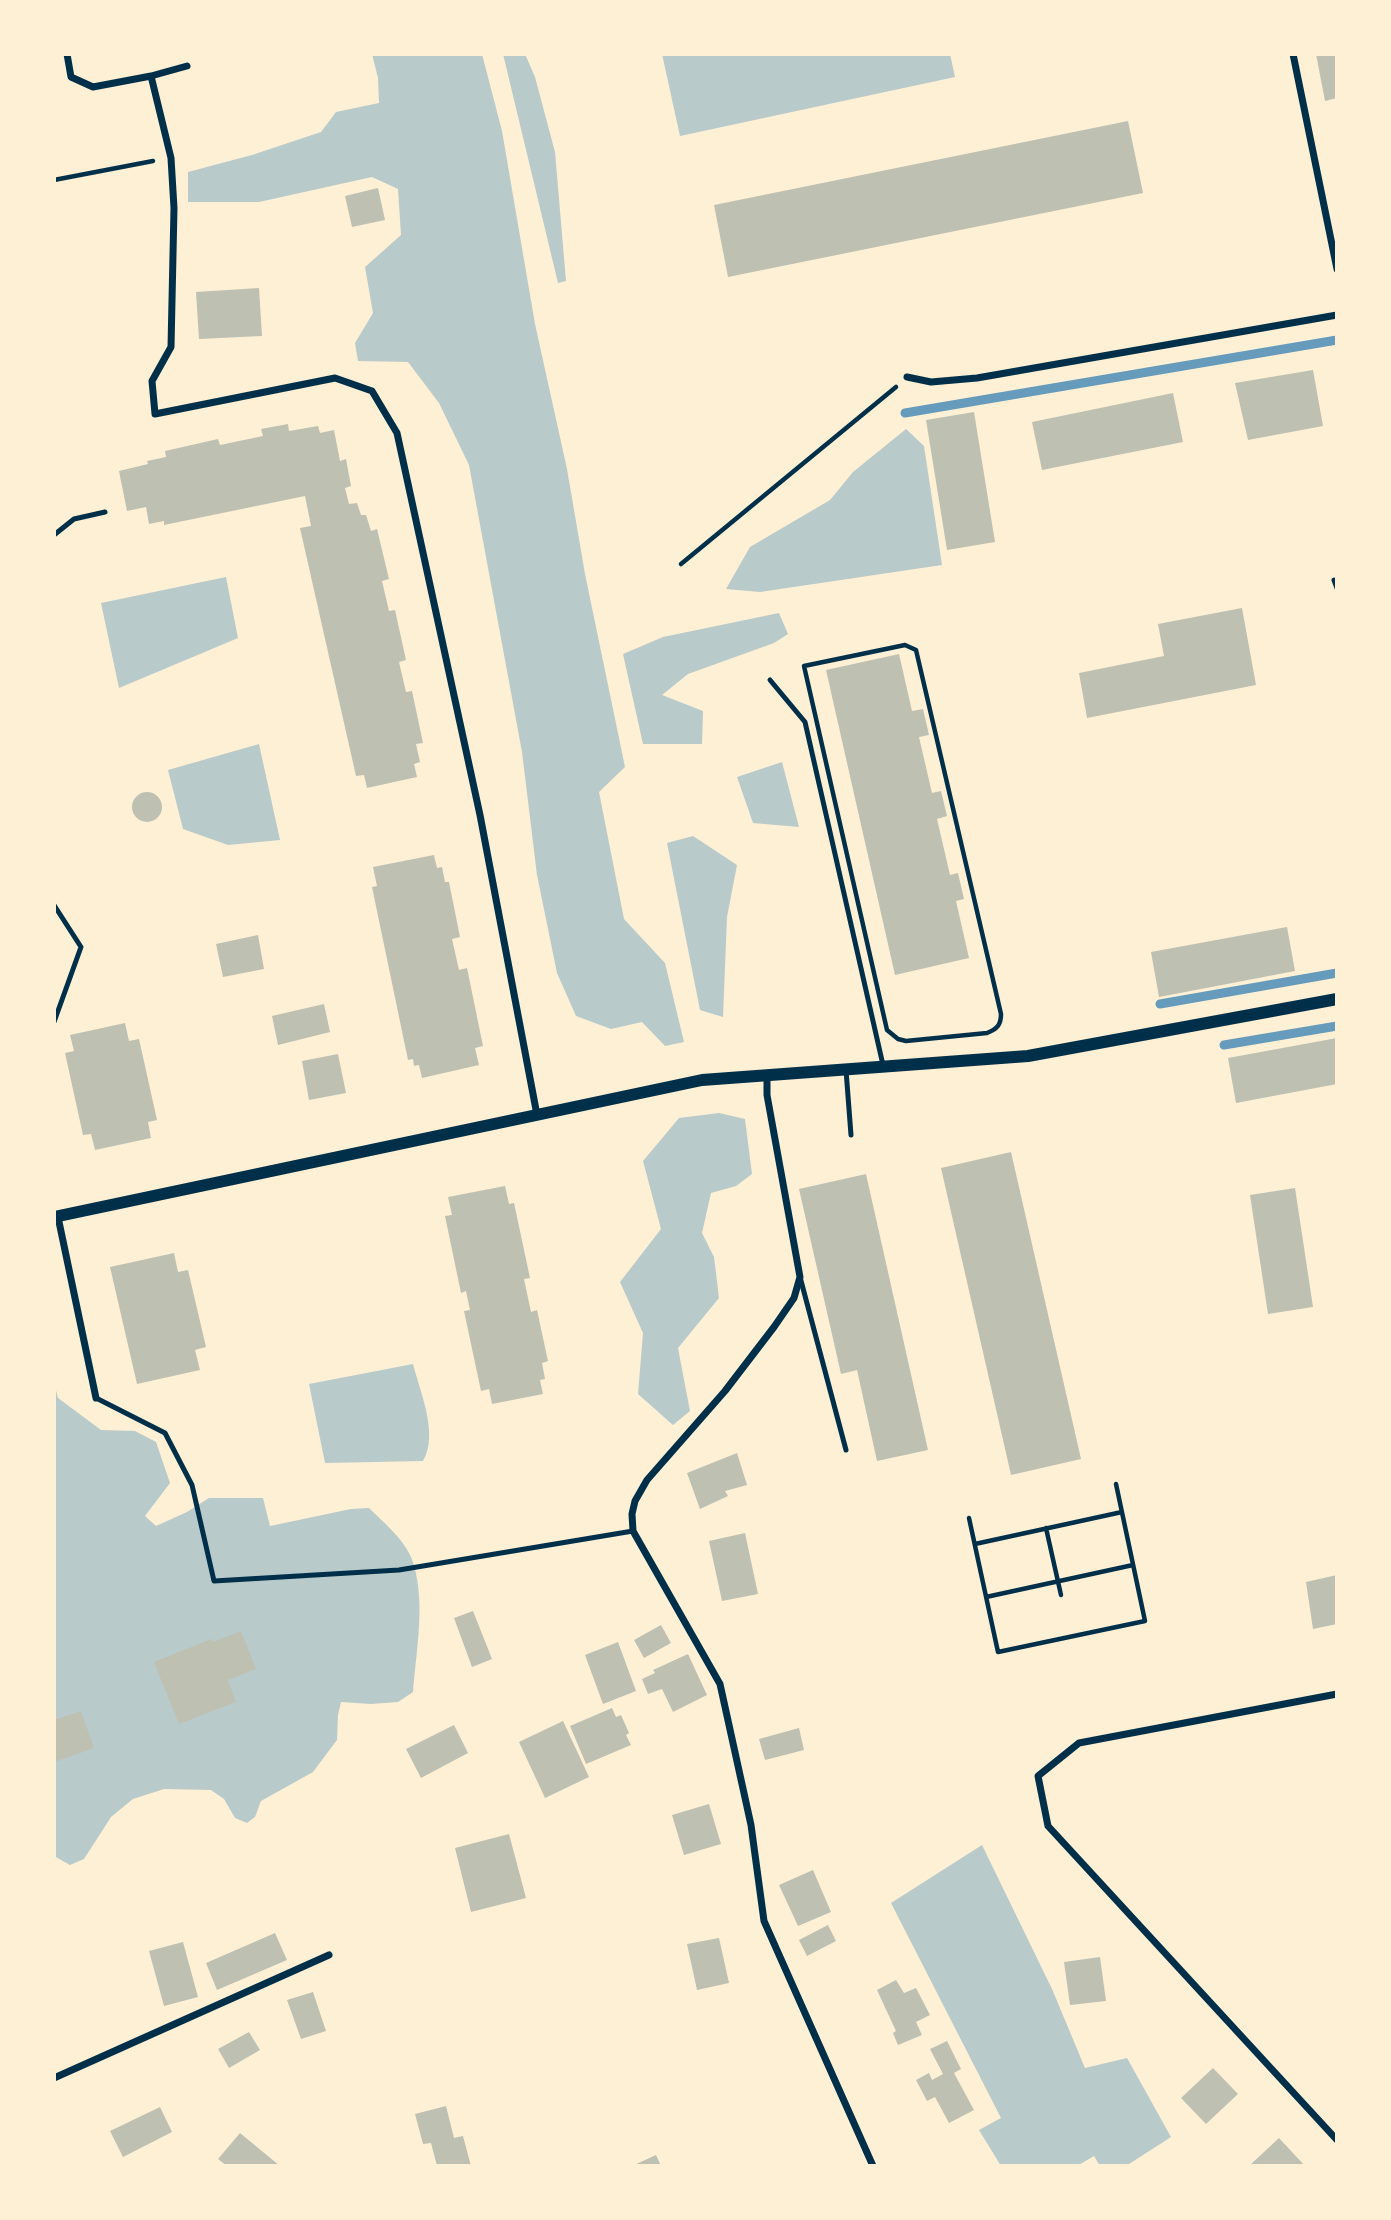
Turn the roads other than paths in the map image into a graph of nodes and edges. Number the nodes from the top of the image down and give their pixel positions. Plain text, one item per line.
1 (67, 54) edge
2 (1293, 54) edge
3 (187, 66) dead end
4 (151, 76) junction
5 (1337, 270) edge
6 (1337, 315) edge
7 (907, 377) road end
8 (105, 512) dead end
9 (54, 535) edge
10 (1334, 580) dead end
11 (1337, 588) edge
12 (769, 680) dead end
13 (54, 905) edge
14 (1337, 999) edge
15 (54, 1022) edge
16 (884, 1067) junction
17 (846, 1070) junction
18 (767, 1076) junction
19 (537, 1115) junction
20 (851, 1135) dead end
21 (56, 1217) edge
22 (800, 1277) junction
23 (96, 1398) joint
24 (846, 1450) dead end
25 (633, 1531) junction
26 (1337, 1694) edge
27 (330, 1955) dead end
28 (54, 2078) edge
29 (1337, 2140) edge
30 (873, 2166) edge

1 - 4 street
2 - 5 street
3 - 4 street
4 - 19 street
6 - 7 street
8 - 9 lane
10 - 11 lane
12 - 16 lane
13 - 15 lane
14 - 16 street
16 - 17 street
17 - 18 street
17 - 20 lane
18 - 19 street
18 - 22 street
19 - 21 street
21 - 23 street
22 - 24 lane
22 - 25 street
23 - 25 lane
25 - 30 street
26 - 29 street
27 - 28 street

